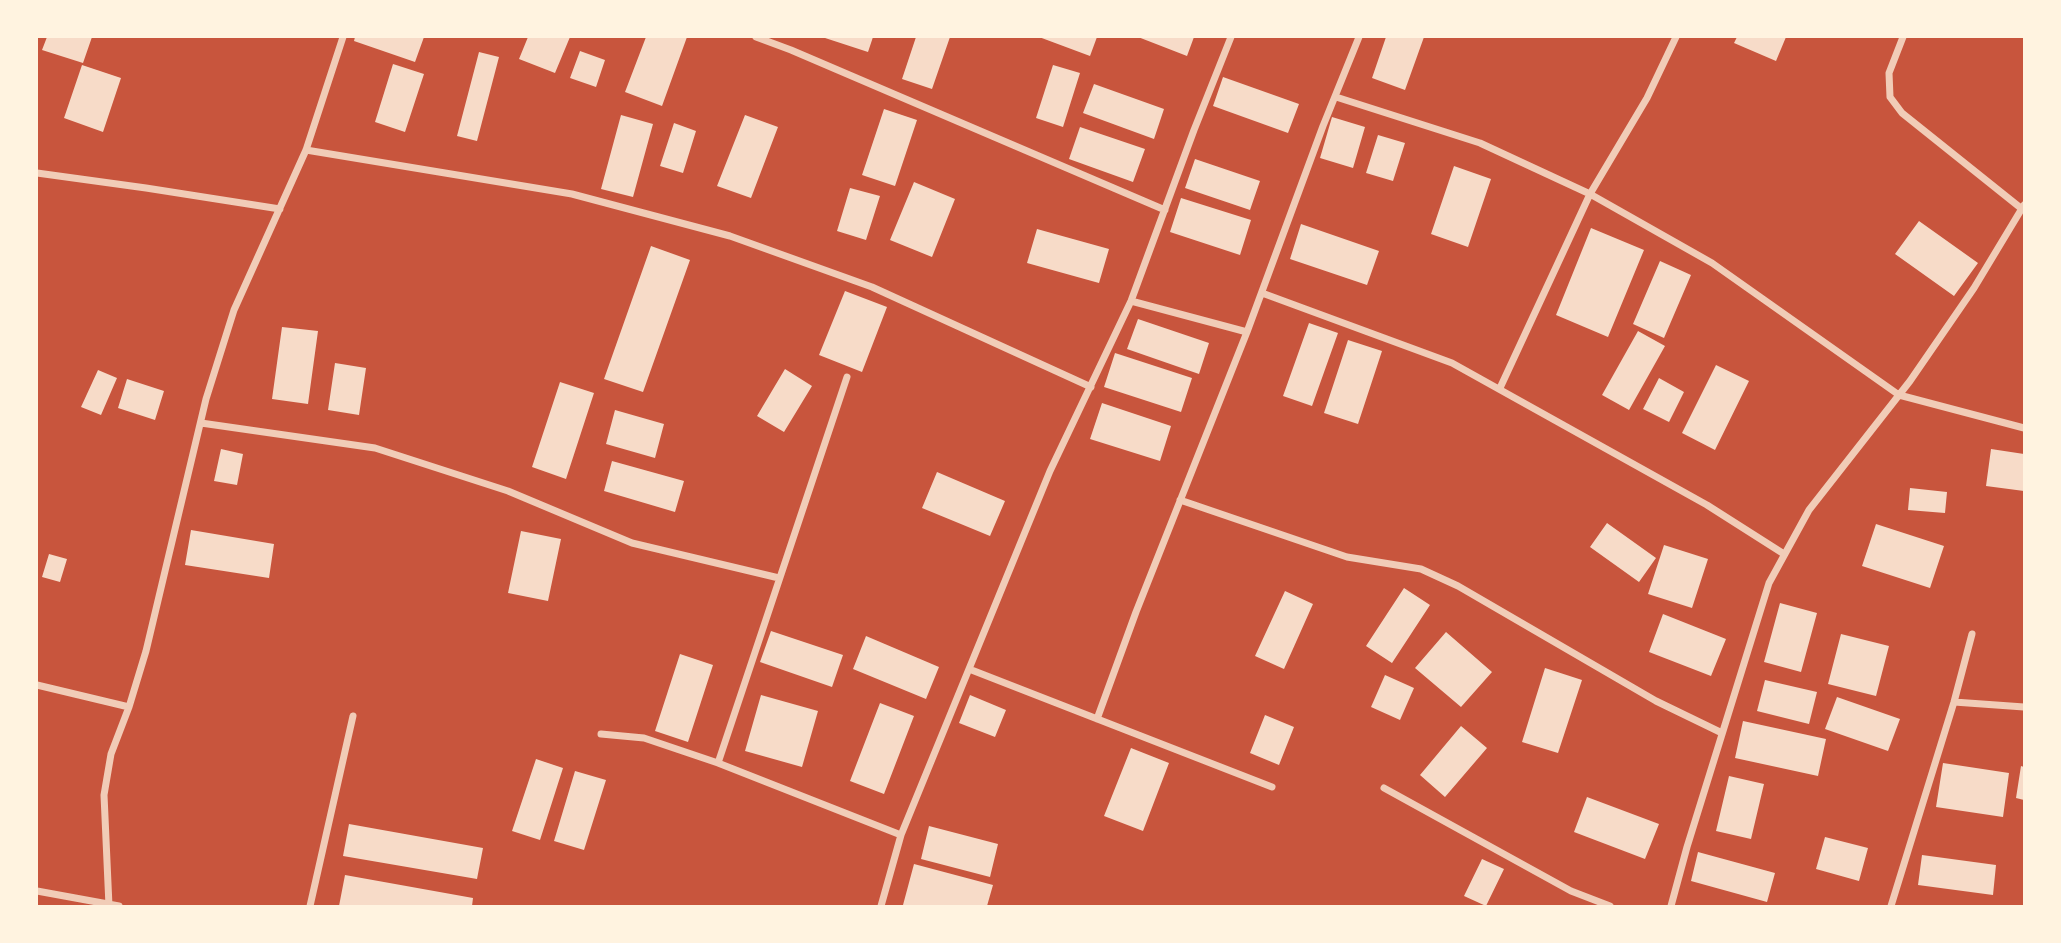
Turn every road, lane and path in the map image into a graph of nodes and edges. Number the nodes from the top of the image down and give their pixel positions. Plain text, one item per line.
1 (343, 37) edge
2 (756, 37) edge
3 (1231, 37) edge
4 (1359, 37) edge
5 (1676, 37) edge
6 (1903, 37) edge
7 (1336, 97) junction
8 (306, 150) junction
9 (37, 173) edge
10 (1590, 194) junction
11 (2023, 207) edge
12 (280, 209) junction
13 (1165, 210) junction
14 (1262, 293) junction
15 (1131, 301) junction
16 (1247, 332) junction
17 (847, 377) dead end
18 (1091, 387) junction
19 (1500, 388) junction
20 (1899, 395) junction
21 (201, 424) junction
22 (2024, 428) edge
23 (1180, 500) junction
24 (1784, 554) junction
25 (779, 578) junction
26 (1972, 634) dead end
27 (969, 669) junction
28 (37, 685) edge
29 (1954, 702) junction
30 (129, 707) junction
31 (2024, 707) edge
32 (353, 716) dead end
33 (1097, 719) junction
34 (1722, 733) junction
35 (601, 734) dead end
36 (718, 763) junction
37 (1272, 787) dead end
38 (1384, 788) dead end
39 (901, 835) junction
40 (37, 891) edge
41 (109, 905) edge
42 (119, 906) edge
43 (310, 906) edge
44 (881, 906) edge
45 (1610, 906) edge
46 (1671, 906) edge
47 (1891, 906) edge

1 - 8 street
2 - 13 street
3 - 13 street
4 - 7 street
5 - 10 street
6 - 11 street
7 - 10 street
7 - 14 street
8 - 12 street
8 - 18 street
9 - 12 street
10 - 19 street
10 - 20 street
11 - 20 street
12 - 21 street
13 - 15 street
14 - 16 street
14 - 19 street
15 - 16 street
15 - 18 street
16 - 23 street
17 - 25 street
18 - 27 street
19 - 24 street
20 - 22 street
20 - 24 street
21 - 25 street
21 - 30 street
23 - 33 street
23 - 34 street
24 - 34 street
25 - 36 street
26 - 29 street
27 - 33 street
27 - 39 street
28 - 30 street
29 - 31 street
29 - 47 street
30 - 41 street
32 - 43 street
33 - 37 street
34 - 46 street
35 - 36 street
36 - 39 street
38 - 45 street
39 - 44 street
40 - 41 street
41 - 42 street

